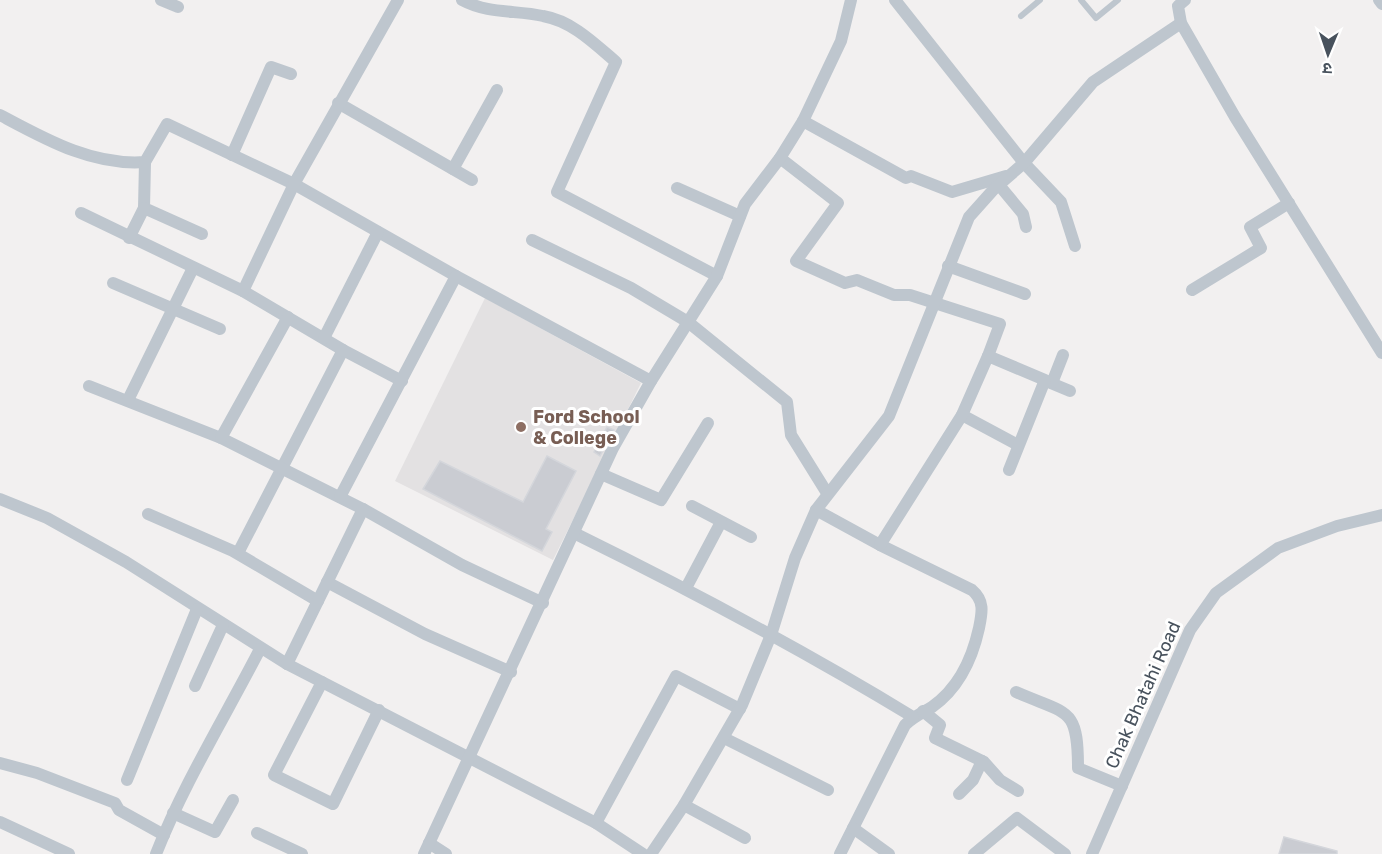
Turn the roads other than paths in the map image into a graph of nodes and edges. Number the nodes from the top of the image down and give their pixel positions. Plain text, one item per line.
1 (161, 0) edge
2 (398, 0) edge
3 (462, 0) edge
4 (851, 0) edge
5 (895, 0) edge
6 (1040, 0) edge
7 (1081, 0) edge
8 (1118, 0) edge
9 (1185, 0) edge
10 (496, 6) edge
11 (178, 7) dead end
12 (1021, 16) dead end
13 (1181, 23) junction
14 (291, 74) dead end
15 (497, 90) dead end
16 (338, 103) junction
17 (0, 115) edge
18 (803, 121) junction
19 (232, 156) junction
20 (780, 158) junction
21 (145, 162) junction
22 (1024, 163) junction
23 (453, 169) junction
24 (1011, 175) junction
25 (472, 180) dead end
26 (294, 184) junction
27 (999, 184) junction
28 (677, 188) dead end
29 (1289, 202) junction
30 (144, 208) junction
31 (81, 213) dead end
32 (740, 216) junction
33 (1026, 227) dead end
34 (378, 232) junction
35 (202, 234) dead end
36 (129, 238) junction
37 (532, 240) dead end
38 (1075, 246) dead end
39 (948, 266) junction
40 (193, 268) junction
41 (456, 276) junction
42 (717, 276) junction
43 (113, 283) dead end
44 (1192, 290) dead end
45 (243, 291) junction
46 (1025, 294) dead end
47 (935, 303) junction
48 (172, 308) junction
49 (288, 317) junction
50 (688, 322) junction
51 (220, 329) dead end
52 (324, 338) junction
53 (344, 350) junction
54 (1382, 353) edge
55 (1063, 355) dead end
56 (988, 356) junction
57 (402, 381) junction
58 (651, 381) junction
59 (1048, 381) junction
60 (89, 386) dead end
61 (1070, 391) dead end
62 (128, 400) junction
63 (962, 415) junction
64 (708, 423) dead end
65 (221, 438) junction
66 (1018, 445) junction
67 (281, 467) junction
68 (1010, 471) dead end
69 (601, 474) junction
70 (827, 493) junction
71 (340, 497) junction
72 (0, 499) edge
73 (692, 506) dead end
74 (363, 509) junction
75 (816, 510) junction
76 (148, 514) dead end
77 (1382, 515) edge
78 (721, 522) junction
79 (574, 533) junction
80 (751, 537) dead end
81 (880, 545) junction
82 (238, 553) junction
83 (327, 582) junction
84 (686, 588) junction
85 (318, 601) junction
86 (543, 603) junction
87 (197, 609) junction
88 (223, 625) junction
89 (771, 635) junction
90 (260, 649) junction
91 (287, 664) junction
92 (511, 672) junction
93 (322, 682) junction
94 (195, 686) dead end
95 (1016, 692) dead end
96 (379, 710) junction
97 (740, 710) junction
98 (918, 714) junction
99 (724, 738) junction
100 (471, 757) junction
101 (982, 761) junction
102 (0, 763) edge
103 (128, 780) dead end
104 (1122, 786) junction
105 (828, 790) dead end
106 (1018, 791) dead end
107 (959, 794) dead end
108 (233, 800) dead end
109 (684, 805) junction
110 (173, 813) junction
111 (0, 822) edge
112 (596, 823) junction
113 (853, 828) junction
114 (257, 834) dead end
115 (164, 835) junction
116 (745, 838) dead end
117 (427, 849) edge
118 (69, 854) edge
119 (156, 854) edge
120 (302, 854) edge
121 (446, 854) edge
122 (644, 854) edge
123 (651, 854) edge
124 (840, 854) edge
125 (889, 854) edge
126 (974, 854) edge
127 (1065, 854) edge
128 (1092, 854) edge

1 - 11 street
2 - 16 street
3 - 10 street
4 - 18 street
5 - 22 street
6 - 12 lane
7 - 8 lane
9 - 13 street
10 - 42 street
13 - 22 street
13 - 29 street
14 - 19 street
15 - 23 street
16 - 23 street
16 - 26 street
17 - 21 street
18 - 20 street
18 - 24 street
19 - 21 street
19 - 26 street
20 - 32 street
20 - 47 street
21 - 30 street
22 - 24 street
22 - 38 street
23 - 25 street
24 - 27 street
26 - 34 street
26 - 45 street
27 - 33 street
27 - 39 street
28 - 32 street
29 - 44 street
29 - 54 street
30 - 35 street
30 - 36 street
31 - 36 street
32 - 42 street
34 - 41 street
34 - 52 street
36 - 40 street
37 - 50 street
39 - 46 street
39 - 47 street
40 - 45 street
40 - 48 street
41 - 57 street
41 - 58 street
42 - 50 street
43 - 48 street
45 - 49 street
47 - 56 street
47 - 70 street
48 - 51 street
48 - 62 street
49 - 52 street
49 - 65 street
50 - 58 street
50 - 70 street
52 - 53 street
53 - 57 street
53 - 67 street
55 - 59 street
56 - 59 street
56 - 63 street
57 - 71 street
58 - 69 street
59 - 61 street
59 - 66 street
60 - 62 street
62 - 65 street
63 - 66 street
63 - 81 street
64 - 69 street
65 - 67 street
66 - 68 street
67 - 71 street
67 - 82 street
69 - 79 street
70 - 75 street
71 - 74 street
72 - 87 street
73 - 78 street
74 - 83 street
74 - 86 street
75 - 81 street
75 - 89 street
76 - 82 street
77 - 104 street, Chak Bhatahi Road
78 - 80 street
78 - 84 street
79 - 84 street
79 - 86 street
81 - 98 street
82 - 85 street
83 - 85 street
83 - 92 street
84 - 89 street
85 - 91 street
86 - 92 street
87 - 88 street
87 - 103 street
88 - 90 street
88 - 94 street
89 - 97 street
89 - 98 street
90 - 91 street
90 - 110 street
91 - 93 street
92 - 100 street
93 - 96 street
93 - 96 street
95 - 104 street
96 - 100 street
97 - 99 street
97 - 112 street
98 - 101 street
98 - 113 street
99 - 105 street
99 - 109 street
100 - 112 street
100 - 117 street
101 - 106 street
101 - 107 street
102 - 115 street
104 - 128 street, Chak Bhatahi Road
108 - 110 street
109 - 116 street
109 - 123 street
110 - 115 street
111 - 118 street
112 - 122 street
113 - 124 street
113 - 125 street
114 - 120 street
115 - 119 street
117 - 121 street
126 - 127 street

